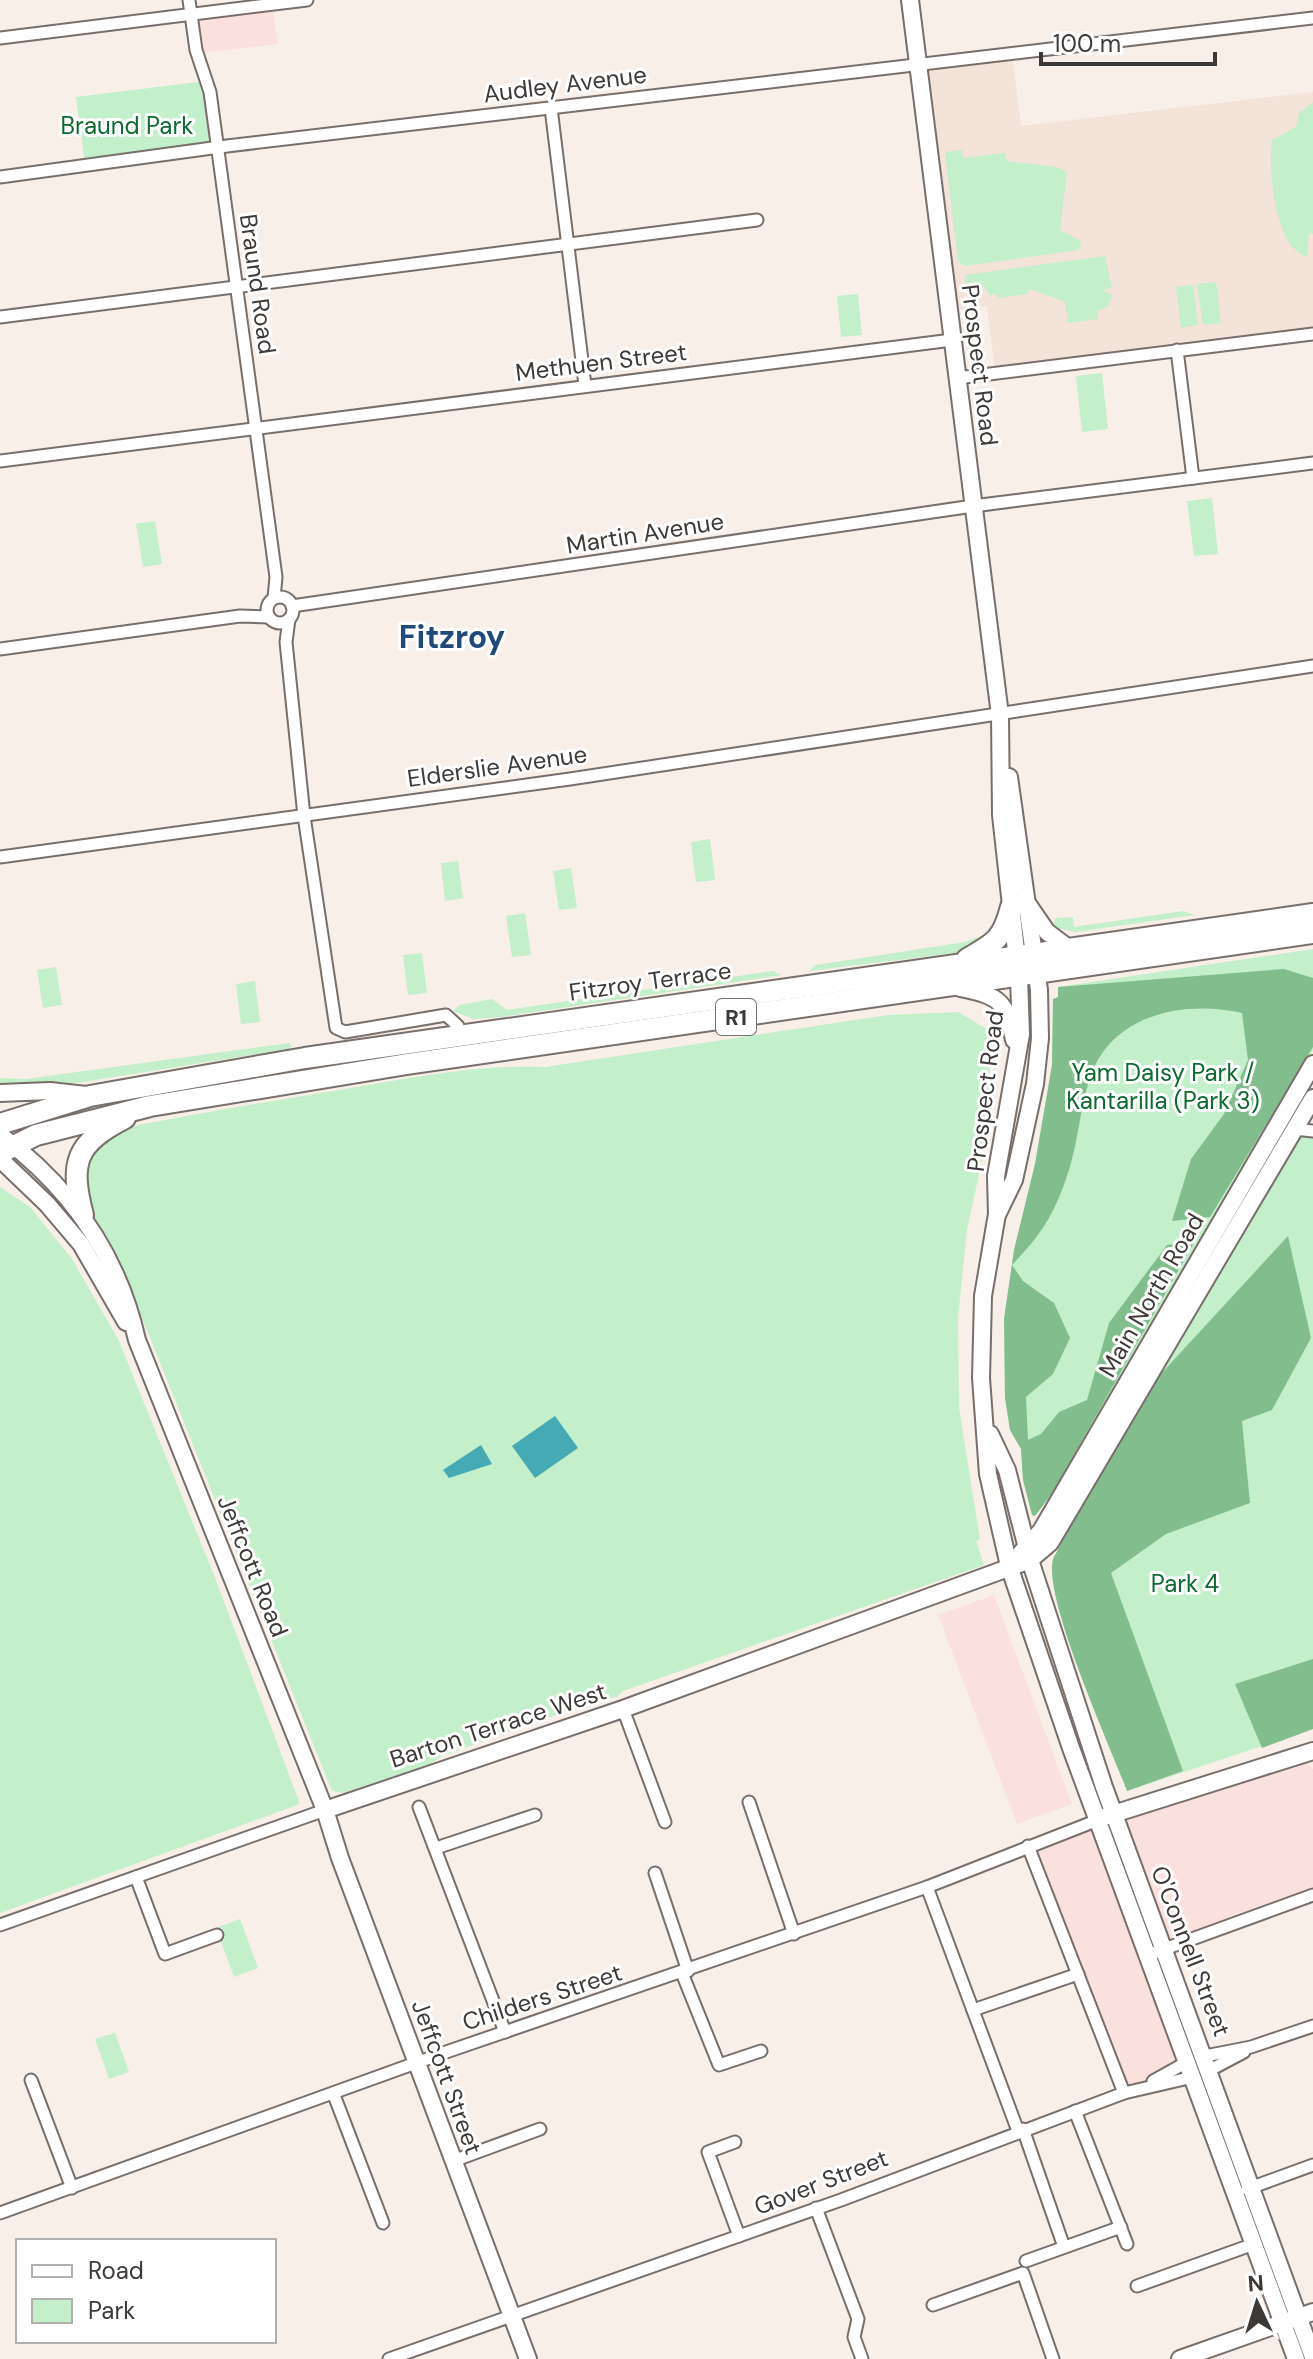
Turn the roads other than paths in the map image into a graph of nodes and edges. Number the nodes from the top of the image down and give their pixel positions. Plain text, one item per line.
1 (189, 0) edge
2 (307, 0) edge
3 (910, 0) edge
4 (191, 14) junction
5 (1313, 18) edge
6 (0, 38) edge
7 (918, 66) junction
8 (551, 108) junction
9 (217, 148) junction
10 (0, 177) edge
11 (757, 220) dead end
12 (567, 244) junction
13 (236, 285) junction
14 (0, 317) edge
15 (1313, 334) edge
16 (952, 340) junction
17 (1177, 350) junction
18 (957, 378) junction
19 (585, 385) junction
20 (255, 430) junction
21 (0, 461) edge
22 (1313, 463) edge
23 (1193, 478) junction
24 (973, 506) junction
25 (281, 610) junction
26 (0, 649) edge
27 (1313, 666) edge
28 (1000, 715) junction
29 (304, 816) junction
30 (0, 857) edge
31 (1018, 904) junction
32 (1313, 914) edge
33 (1313, 933) edge
34 (1211, 937) junction
35 (1067, 947) junction
36 (1025, 954) junction
37 (957, 965) junction
38 (1028, 976) junction
39 (795, 987) junction
40 (954, 987) junction
41 (818, 1003) junction
42 (575, 1018) junction
43 (703, 1022) junction
44 (459, 1035) junction
45 (543, 1045) junction
46 (305, 1058) junction
47 (1018, 1061) junction
48 (407, 1064) junction
49 (1313, 1064) edge
50 (0, 1093) edge
51 (90, 1096) junction
52 (150, 1106) junction
53 (1311, 1106) edge
54 (0, 1124) edge
55 (1294, 1129) junction
56 (1313, 1131) edge
57 (4, 1148) edge
58 (997, 1214) junction
59 (83, 1215) junction
60 (137, 1340) junction
61 (985, 1426) junction
62 (1028, 1553) junction
63 (1009, 1566) junction
64 (623, 1709) junction
65 (1313, 1751) edge
66 (749, 1802) dead end
67 (419, 1807) dead end
68 (325, 1810) junction
69 (535, 1815) dead end
70 (1106, 1816) junction
71 (665, 1822) dead end
72 (1028, 1846) junction
73 (436, 1848) junction
74 (655, 1873) dead end
75 (136, 1877) junction
76 (927, 1887) junction
77 (1313, 1895) edge
78 (0, 1925) edge
79 (794, 1934) junction
80 (217, 1935) dead end
81 (1157, 1952) junction
82 (685, 1972) junction
83 (1078, 1974) junction
84 (973, 2010) junction
85 (1313, 2026) edge
86 (505, 2032) junction
87 (761, 2051) dead end
88 (1207, 2063) junction
89 (417, 2065) junction
90 (1190, 2069) junction
91 (31, 2080) dead end
92 (1124, 2093) junction
93 (334, 2095) junction
94 (1075, 2111) junction
95 (540, 2129) dead end
96 (1020, 2130) junction
97 (735, 2142) dead end
98 (453, 2161) junction
99 (1313, 2165) edge
100 (1253, 2186) junction
101 (72, 2188) junction
102 (1235, 2193) junction
103 (816, 2208) junction
104 (0, 2213) edge
105 (383, 2223) dead end
106 (1121, 2227) junction
107 (739, 2236) junction
108 (1127, 2244) dead end
109 (1254, 2244) junction
110 (1064, 2247) junction
111 (1026, 2261) dead end
112 (1137, 2286) dead end
113 (933, 2305) dead end
114 (1298, 2317) edge
115 (512, 2318) junction
116 (1313, 2357) edge
117 (389, 2359) edge
118 (528, 2359) edge
119 (862, 2359) edge
120 (1053, 2359) edge
121 (1180, 2359) edge
122 (1296, 2359) edge

1 - 4 street, Braund Road
2 - 4 street
3 - 7 main road, Prospect Road
4 - 6 street
4 - 9 street, Braund Road
5 - 7 street, Audley Avenue
7 - 8 street, Audley Avenue
7 - 16 main road, Prospect Road
8 - 9 street, Audley Avenue
8 - 12 street
9 - 10 street, Audley Avenue
9 - 13 street, Braund Road
11 - 12 street
12 - 13 street
12 - 19 street
13 - 14 street
13 - 20 street, Braund Road
15 - 17 street
16 - 18 main road, Prospect Road
16 - 19 street, Methuen Street
17 - 18 street
17 - 23 street
18 - 24 main road, Prospect Road
19 - 20 street, Methuen Street
20 - 21 street, Methuen Street
20 - 25 street, Braund Road
22 - 23 street, Martin Avenue
23 - 24 street, Martin Avenue
24 - 25 street, Martin Avenue
24 - 28 main road, Prospect Road
25 - 26 street, Martin Avenue
25 - 29 street
27 - 28 street, Elderslie Avenue
28 - 29 street, Elderslie Avenue
28 - 31 main road, Prospect Road
29 - 30 street, Elderslie Avenue
29 - 44 street
31 - 35 main road
31 - 36 main road, Prospect Road
31 - 37 highway
32 - 34 highway, Fitzroy Terrace / R1
33 - 34 highway, Fitzroy Terrace / R1
34 - 35 highway, Fitzroy Terrace / R1
34 - 38 highway, Fitzroy Terrace / R1
35 - 36 highway, Fitzroy Terrace / R1
36 - 37 highway, Fitzroy Terrace / R1
36 - 38 main road, Prospect Road
37 - 39 highway, Fitzroy Terrace / R1
38 - 40 highway, Fitzroy Terrace / R1
38 - 47 main road, Prospect Road
38 - 58 main road, Prospect Road
39 - 41 highway
39 - 42 highway, Fitzroy Terrace / R1
40 - 41 highway, Fitzroy Terrace / R1
40 - 47 main road
41 - 43 highway, Fitzroy Terrace / R1
42 - 43 highway
42 - 44 highway, Fitzroy Terrace / R1
43 - 45 highway, Fitzroy Terrace / R1
44 - 45 highway
44 - 46 highway, Fitzroy Terrace / R1
45 - 48 highway, Fitzroy Terrace / R1
46 - 48 highway
46 - 51 highway, Fitzroy Terrace / R1
47 - 58 main road, Prospect Road
48 - 52 highway, Fitzroy Terrace / R1
49 - 62 main road, Main North Road
50 - 51 main road
51 - 54 highway, Fitzroy Terrace / R1
52 - 57 highway, Fitzroy Terrace / R1
52 - 59 highway
53 - 55 main road, Main North Road
55 - 56 street
55 - 62 main road, Main North Road
57 - 59 main road, Jeffcott Road
57 - 60 main road, Jeffcott Road
58 - 61 main road, Prospect Road
59 - 60 main road, Jeffcott Road
60 - 68 main road, Jeffcott Road
61 - 62 main road, Prospect Road
61 - 63 main road, Prospect Road
62 - 63 main road
62 - 70 main road, O'Connell Street
63 - 64 main road, Barton Terrace West
63 - 70 main road, O'Connell Street
64 - 68 main road, Barton Terrace West
64 - 71 street
65 - 70 main road
66 - 79 street
67 - 73 street
68 - 75 street, Barton Terrace West
68 - 89 main road, Jeffcott Street
69 - 73 street
70 - 72 street, Childers Street
70 - 81 main road, O'Connell Street
72 - 76 street, Childers Street
72 - 83 street
73 - 86 street
74 - 82 street
75 - 78 street, Barton Terrace West
75 - 80 street
76 - 79 street, Childers Street
76 - 84 street
77 - 81 street
79 - 82 street, Childers Street
81 - 88 main road, O'Connell Street
81 - 90 main road, O'Connell Street
82 - 86 street, Childers Street
82 - 87 street
83 - 84 street
83 - 92 street
84 - 96 street
85 - 88 street
86 - 89 street, Childers Street
88 - 90 main road
88 - 100 main road, O'Connell Street
89 - 93 street, Childers Street
89 - 98 main road, Jeffcott Street
90 - 92 street, Gover Street
90 - 102 main road, O'Connell Street
91 - 101 street
92 - 94 street, Gover Street
93 - 101 street, Childers Street
93 - 105 street
94 - 96 street, Gover Street
94 - 106 street
95 - 98 street
96 - 103 street, Gover Street
96 - 110 street
97 - 107 street
98 - 115 main road, Jeffcott Street
99 - 100 street
100 - 102 street
100 - 114 main road, O'Connell Street
101 - 104 street, Childers Street
102 - 109 main road, O'Connell Street
103 - 107 street, Gover Street
103 - 119 street
106 - 108 street
106 - 110 street
107 - 115 street, Gover Street
109 - 112 street
109 - 114 main road, O'Connell Street
110 - 111 street
113 - 120 street
114 - 116 main road, O'Connell Street
114 - 121 main road
114 - 122 main road, O'Connell Street
115 - 117 street, Gover Street
115 - 118 main road, Jeffcott Street

